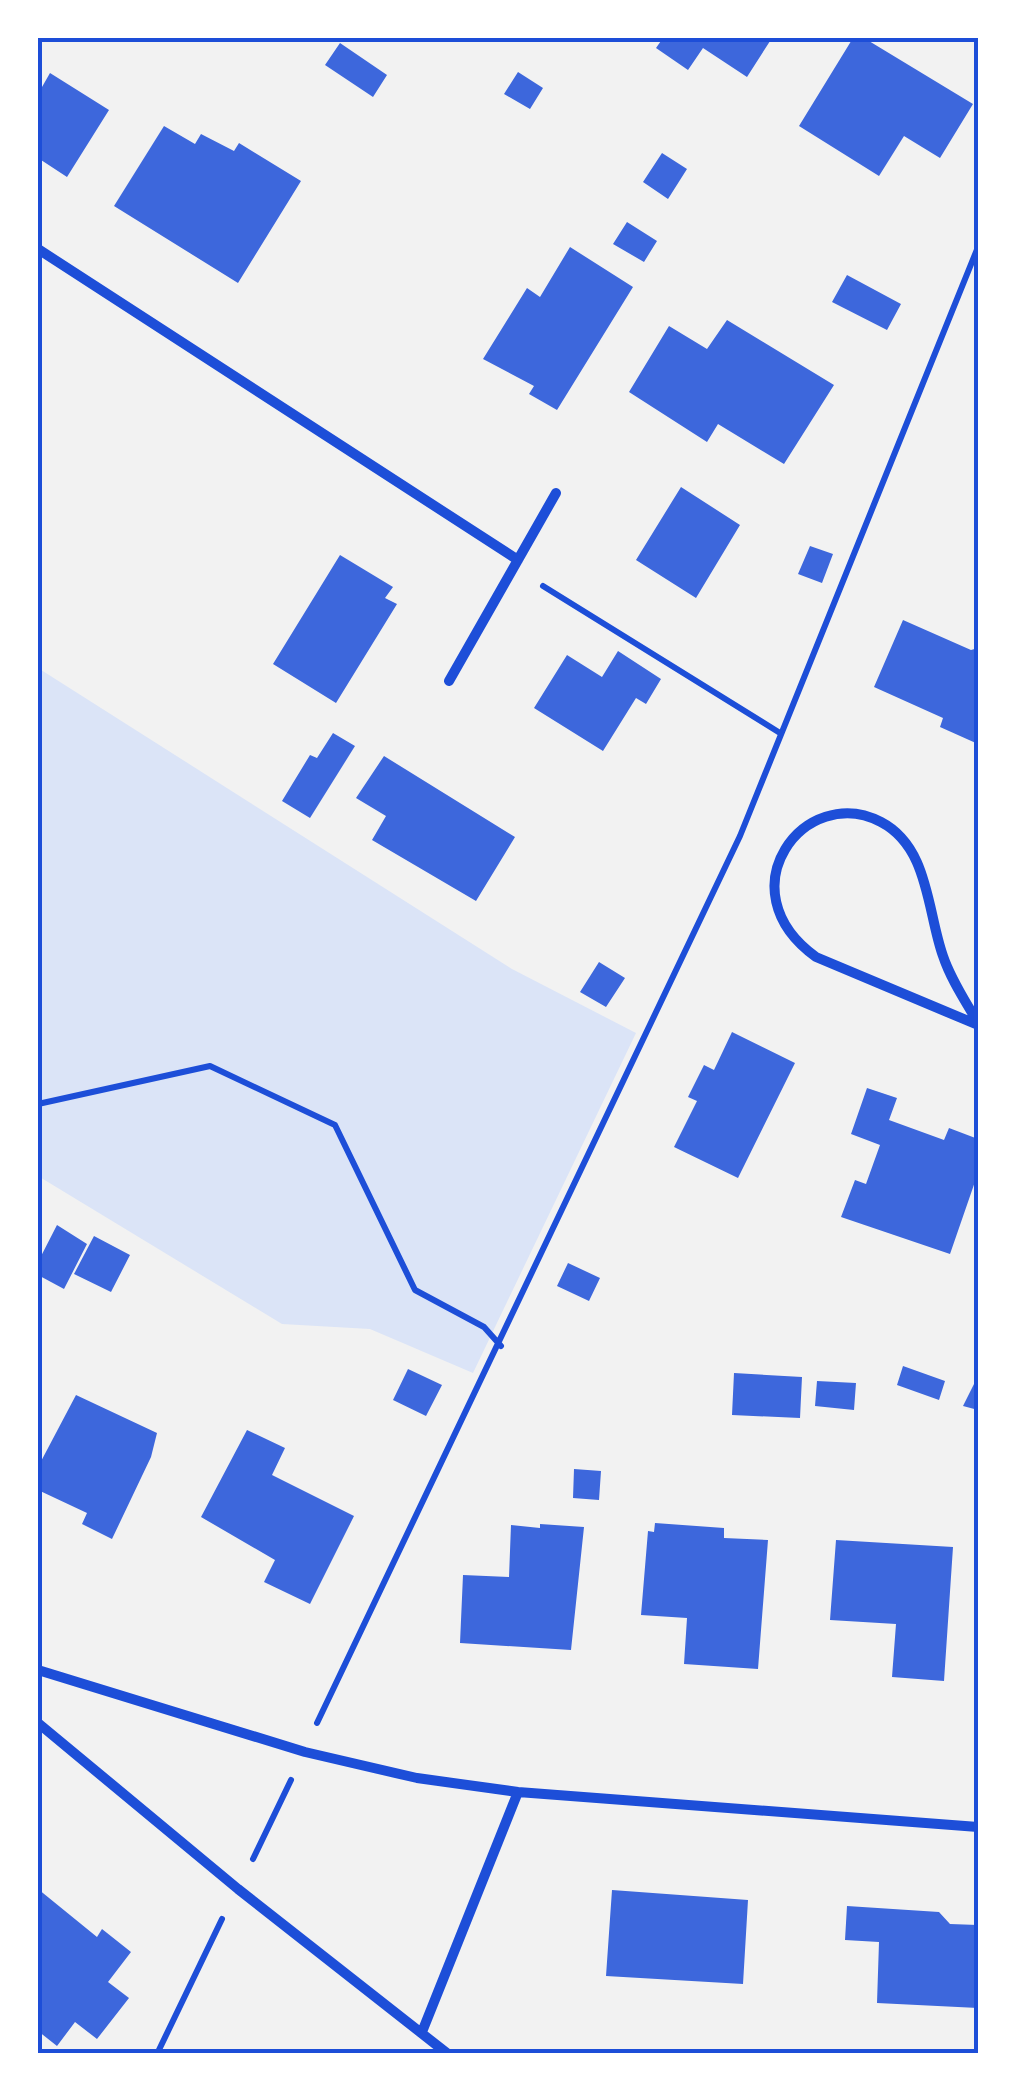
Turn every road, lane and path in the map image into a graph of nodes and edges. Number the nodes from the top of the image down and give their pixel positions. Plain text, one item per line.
1 (978, 246) edge
2 (38, 249) edge
3 (556, 493) dead end
4 (516, 563) junction
5 (449, 681) dead end
6 (780, 733) junction
7 (978, 1024) edge
8 (38, 1104) edge
9 (501, 1346) junction
10 (38, 1670) edge
11 (38, 1724) edge
12 (304, 1752) junction
13 (518, 1792) junction
14 (978, 1827) edge
15 (238, 1889) junction
16 (422, 2032) junction
17 (157, 2054) edge
18 (448, 2054) edge

1 - 6 path
2 - 4 street
3 - 4 street
4 - 5 street
4 - 6 path
6 - 9 path
7 - 7 street
8 - 9 path
9 - 12 path
10 - 12 street
11 - 15 street
12 - 13 street
12 - 15 path
13 - 14 street
13 - 16 street
15 - 16 street
15 - 17 path
16 - 18 street

